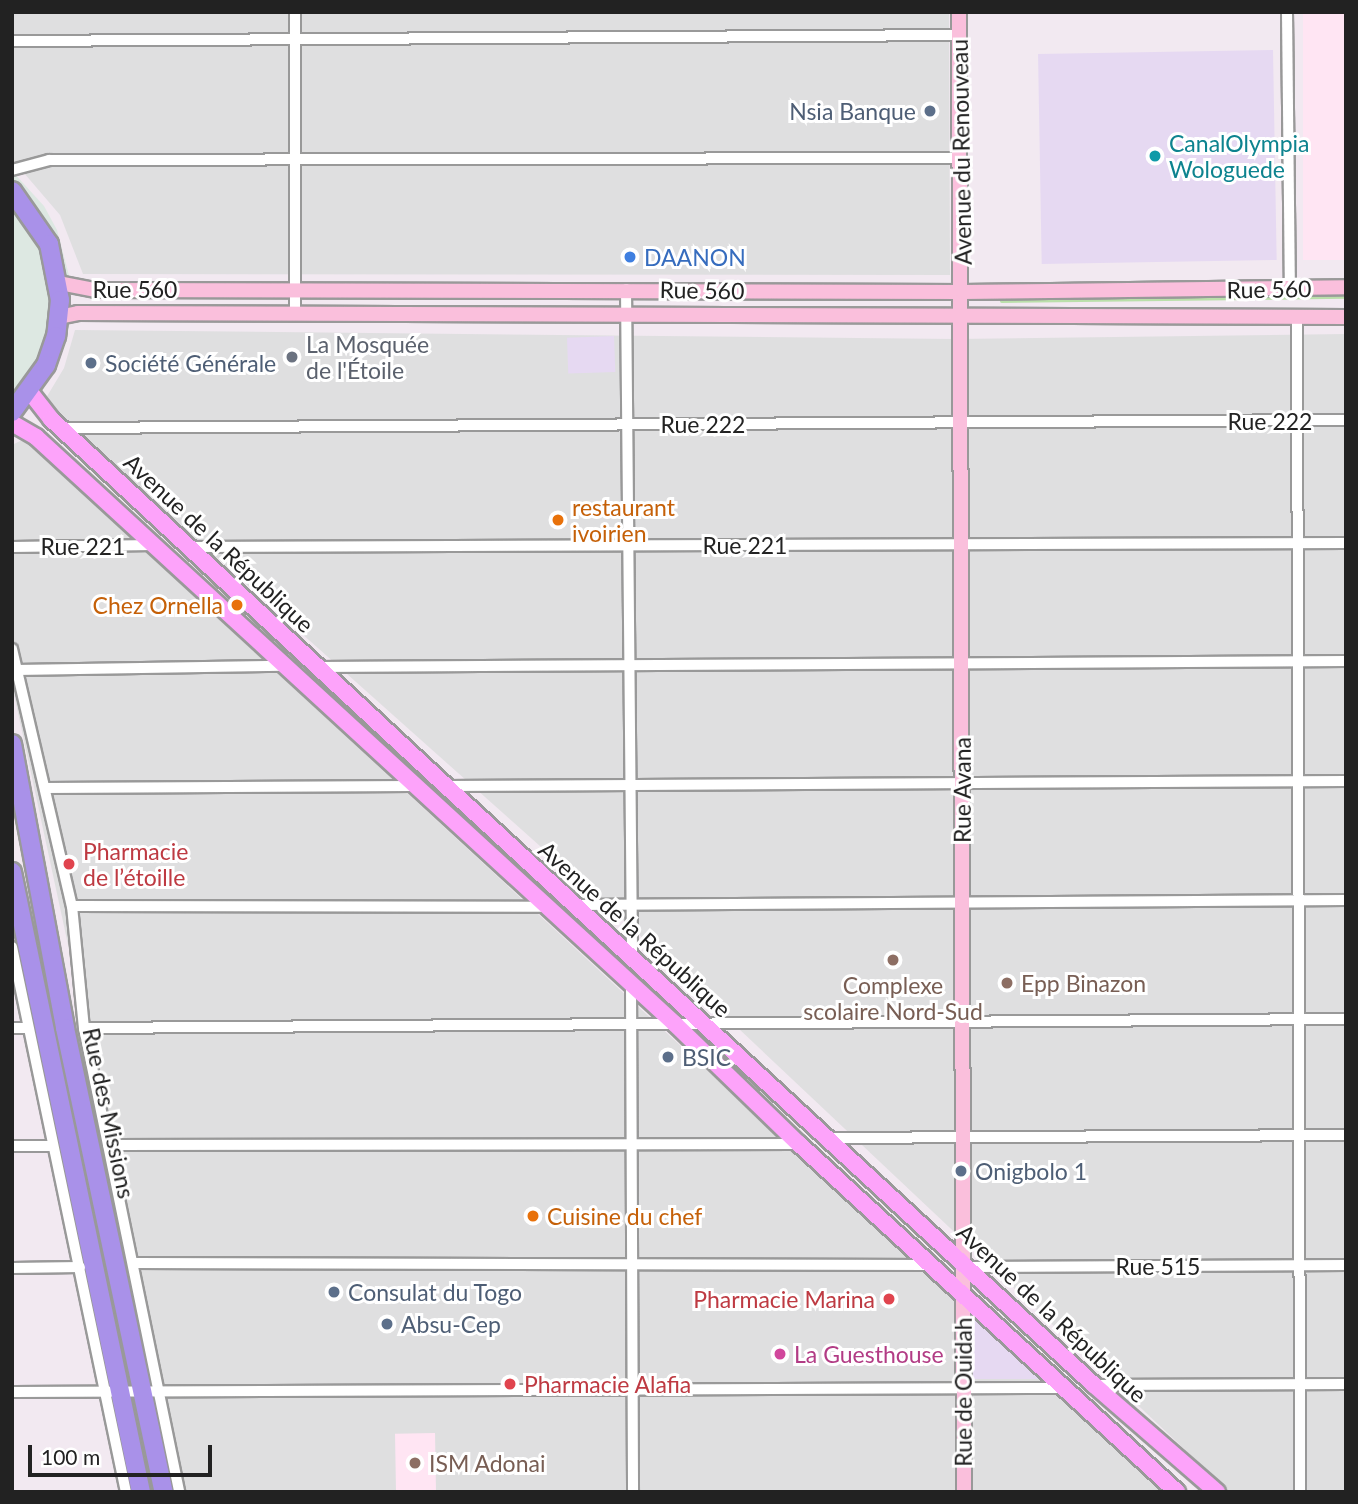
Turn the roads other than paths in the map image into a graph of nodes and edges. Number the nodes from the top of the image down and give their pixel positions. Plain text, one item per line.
1 (295, 12) edge
2 (959, 12) edge
3 (1287, 12) edge
4 (960, 35) junction
5 (293, 39) junction
6 (12, 41) edge
7 (961, 158) junction
8 (294, 162) junction
9 (12, 170) edge
10 (12, 191) edge
11 (59, 283) junction
12 (1346, 287) edge
13 (295, 288) junction
14 (626, 289) junction
15 (1290, 289) junction
16 (963, 292) junction
17 (626, 313) junction
18 (295, 314) junction
19 (59, 317) junction
20 (1297, 317) junction
21 (1346, 317) edge
22 (963, 319) junction
23 (30, 392) junction
24 (12, 412) edge
25 (1346, 420) edge
26 (1300, 421) junction
27 (12, 423) edge
28 (963, 423) junction
29 (627, 425) junction
30 (61, 428) junction
31 (1346, 542) edge
32 (1299, 543) junction
33 (963, 544) junction
34 (154, 545) junction
35 (628, 545) junction
36 (12, 547) edge
37 (190, 547) junction
38 (12, 649) edge
39 (1297, 661) junction
40 (1346, 661) edge
41 (963, 663) junction
42 (629, 665) junction
43 (283, 666) junction
44 (319, 667) junction
45 (16, 670) junction
46 (12, 744) edge
47 (1299, 781) junction
48 (1346, 781) edge
49 (962, 783) junction
50 (630, 785) junction
51 (411, 786) junction
52 (446, 786) junction
53 (45, 788) junction
54 (12, 872) edge
55 (1346, 900) edge
56 (962, 901) junction
57 (1299, 901) junction
58 (575, 905) junction
59 (631, 905) junction
60 (72, 906) junction
61 (548, 907) junction
62 (12, 947) edge
63 (632, 956) junction
64 (631, 983) junction
65 (1346, 1019) edge
66 (1297, 1020) junction
67 (962, 1022) junction
68 (631, 1023) junction
69 (705, 1023) junction
70 (675, 1024) junction
71 (12, 1028) edge
72 (28, 1028) junction
73 (84, 1028) junction
74 (1298, 1135) junction
75 (1346, 1135) edge
76 (962, 1137) junction
77 (827, 1138) junction
78 (632, 1144) junction
79 (799, 1144) junction
80 (108, 1145) junction
81 (12, 1146) edge
82 (52, 1146) junction
83 (134, 1263) junction
84 (966, 1264) junction
85 (933, 1265) junction
86 (1298, 1265) junction
87 (1346, 1265) edge
88 (79, 1267) junction
89 (632, 1267) junction
90 (12, 1268) edge
91 (962, 1293) junction
92 (1302, 1384) junction
93 (1346, 1384) edge
94 (1094, 1385) junction
95 (1064, 1388) junction
96 (963, 1389) junction
97 (102, 1390) junction
98 (632, 1390) junction
99 (121, 1391) junction
100 (151, 1391) junction
101 (12, 1392) edge
102 (126, 1492) edge
103 (141, 1492) edge
104 (164, 1492) edge
105 (180, 1492) edge
106 (633, 1492) edge
107 (964, 1492) edge
108 (1177, 1492) edge
109 (1217, 1492) edge
110 (1300, 1492) edge

1 - 5 street
2 - 4 main road, Avenue du Renouveau
3 - 15 street
4 - 5 street
4 - 7 main road, Avenue du Renouveau
5 - 6 street
5 - 8 street
7 - 8 street
7 - 16 main road, Avenue du Renouveau
8 - 9 street
8 - 13 street
10 - 11 highway
11 - 13 main road, Rue 560
11 - 19 highway
12 - 15 main road, Rue 560
13 - 14 main road, Rue 560
13 - 18 street
14 - 16 main road, Rue 560
14 - 17 street
15 - 16 main road, Rue 560
16 - 22 main road, Avenue du Renouveau
17 - 18 main road, Rue 560
17 - 22 main road, Rue 560
17 - 29 street
18 - 19 main road, Rue 560
19 - 23 highway
20 - 21 main road, Rue 560
20 - 22 main road, Rue 560
20 - 26 street
22 - 28 main road, Rue Avana
23 - 24 highway
23 - 30 main road, Avenue de la République
25 - 26 street, Rue 222
26 - 28 street, Rue 222
26 - 32 street
27 - 34 main road, Avenue de la République
28 - 29 street, Rue 222
28 - 33 main road, Rue Avana
29 - 30 street, Rue 222
29 - 35 street
30 - 37 main road, Avenue de la République
31 - 32 street, Rue 221
32 - 33 street, Rue 221
32 - 39 street
33 - 35 street, Rue 221
33 - 41 main road, Rue Avana
34 - 36 street, Rue 221
34 - 43 main road, Avenue de la République
35 - 37 street, Rue 221
35 - 42 street
37 - 44 main road, Avenue de la République
38 - 45 street
39 - 40 street
39 - 41 street
39 - 47 street
41 - 42 street
41 - 49 main road, Rue Avana
42 - 44 street
42 - 50 street
43 - 45 street
43 - 51 main road, Avenue de la République
44 - 52 main road, Avenue de la République
45 - 53 street
46 - 100 highway, Rue des Missions
47 - 48 street
47 - 49 street
47 - 57 street
49 - 50 street
49 - 56 main road, Rue Avana
50 - 52 street
50 - 59 street
51 - 53 street
51 - 61 main road, Avenue de la République
52 - 58 main road, Avenue de la République
53 - 60 street
54 - 99 highway, Rue des Missions
55 - 57 street
56 - 57 street
56 - 59 street
56 - 67 main road, Rue Avana
57 - 66 street
58 - 59 street
58 - 63 main road, Avenue de la République
59 - 63 street
60 - 61 street
60 - 73 street
61 - 64 main road, Avenue de la République
62 - 72 street
63 - 69 main road, Avenue de la République
64 - 68 street
64 - 70 main road, Avenue de la République
65 - 66 street
66 - 67 street
66 - 74 street
67 - 69 street
67 - 76 main road, Rue Avana
68 - 70 street
68 - 73 street
68 - 78 street
69 - 70 street
69 - 77 main road, Avenue de la République
70 - 79 main road, Avenue de la République
71 - 72 street
72 - 82 street
73 - 80 street
74 - 75 street
74 - 76 street
74 - 86 street
76 - 77 street
76 - 84 main road, Rue Avana
77 - 84 main road, Avenue de la République
78 - 79 street
78 - 80 street
78 - 89 street
79 - 85 main road, Avenue de la République
80 - 83 street
81 - 82 street
82 - 88 street
83 - 89 street
83 - 100 street
84 - 86 street, Rue 515
84 - 91 main road, Rue de Ouidah
84 - 94 main road, Avenue de la République
85 - 89 street
85 - 91 main road, Avenue de la République
86 - 87 street, Rue 515
86 - 92 street
88 - 90 street
88 - 97 street
89 - 98 street
91 - 95 main road, Avenue de la République
91 - 96 main road, Rue de Ouidah
92 - 93 street
92 - 94 street
92 - 110 street
94 - 109 main road, Avenue de la République
95 - 96 street
95 - 108 main road, Avenue de la République
96 - 98 street
96 - 107 main road, Rue de Ouidah
97 - 99 street
97 - 101 street
97 - 102 street
98 - 100 street
98 - 106 street
99 - 100 street
99 - 103 highway, Rue des Missions
100 - 104 highway, Rue des Missions
100 - 105 street

